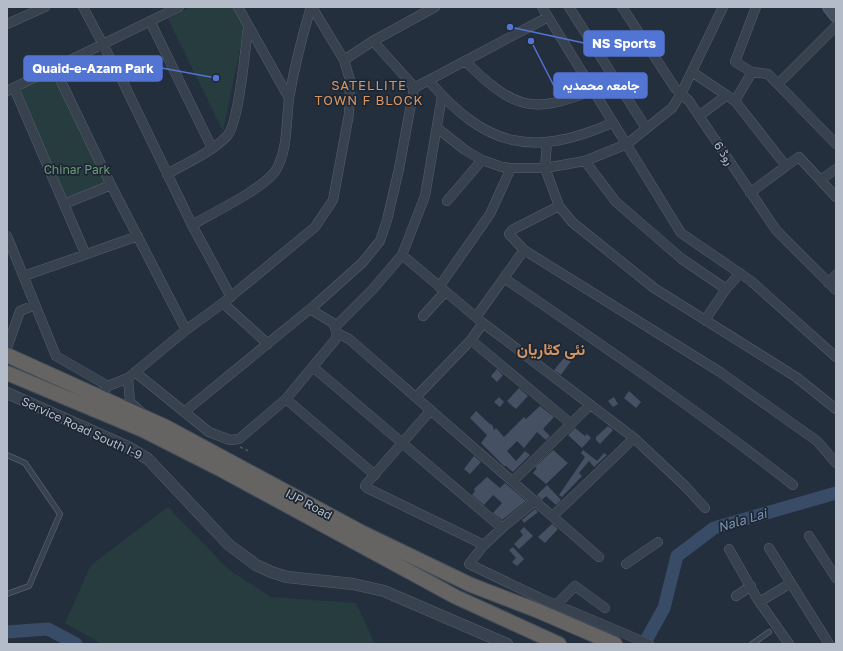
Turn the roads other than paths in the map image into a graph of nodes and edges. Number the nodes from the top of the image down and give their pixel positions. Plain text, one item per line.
1 (45, 7) edge
2 (83, 7) edge
3 (179, 7) edge
4 (238, 7) edge
5 (311, 7) edge
6 (435, 7) edge
7 (542, 7) edge
8 (569, 7) edge
9 (622, 7) edge
10 (723, 7) edge
11 (756, 7) edge
12 (829, 7) edge
13 (548, 16) junction
14 (836, 16) edge
15 (150, 21) junction
16 (7, 24) edge
17 (836, 26) edge
18 (248, 28) junction
19 (373, 41) junction
20 (104, 44) junction
21 (344, 60) junction
22 (466, 62) junction
23 (55, 69) junction
24 (692, 72) junction
25 (752, 72) junction
26 (429, 81) junction
27 (778, 84) junction
28 (414, 88) junction
29 (11, 89) edge
30 (592, 90) junction
31 (681, 94) junction
32 (727, 95) junction
33 (442, 96) junction
34 (289, 98) junction
35 (735, 101) junction
36 (699, 116) junction
37 (612, 122) junction
38 (437, 128) junction
39 (646, 128) junction
40 (546, 142) junction
41 (627, 144) junction
42 (836, 144) edge
43 (212, 148) junction
44 (482, 160) junction
45 (585, 161) junction
46 (786, 166) junction
47 (511, 168) junction
48 (545, 168) junction
49 (836, 169) edge
50 (168, 174) junction
51 (820, 180) junction
52 (112, 185) junction
53 (750, 193) junction
54 (836, 197) edge
55 (447, 201) dead end
56 (64, 204) junction
57 (559, 206) junction
58 (192, 225) junction
59 (7, 236) edge
60 (138, 236) junction
61 (524, 250) junction
62 (10, 252) edge
63 (85, 253) junction
64 (402, 255) junction
65 (740, 273) junction
66 (836, 275) edge
67 (24, 276) junction
68 (504, 278) junction
69 (828, 283) junction
70 (442, 289) junction
71 (726, 289) junction
72 (836, 290) edge
73 (231, 297) junction
74 (224, 303) junction
75 (35, 305) junction
76 (310, 309) junction
77 (423, 316) dead end
78 (476, 317) junction
79 (705, 320) junction
80 (483, 324) junction
81 (186, 330) junction
82 (336, 330) junction
83 (471, 340) junction
84 (268, 344) junction
85 (7, 348) edge
86 (7, 355) edge
87 (836, 357) edge
88 (313, 367) junction
89 (7, 373) edge
90 (131, 375) junction
91 (104, 392) junction
92 (7, 393) edge
93 (416, 397) junction
94 (286, 399) junction
95 (590, 405) junction
96 (835, 405) edge
97 (431, 410) junction
98 (184, 412) junction
99 (148, 419) junction
100 (570, 423) junction
101 (634, 438) junction
102 (403, 442) junction
103 (7, 455) edge
104 (836, 463) edge
105 (375, 475) junction
106 (513, 480) junction
107 (793, 485) dead end
108 (279, 494) junction
109 (535, 501) junction
110 (704, 508) dead end
111 (554, 515) junction
112 (502, 528) junction
113 (809, 536) dead end
114 (658, 542) dead end
115 (484, 544) junction
116 (769, 548) dead end
117 (729, 549) dead end
118 (600, 557) dead end
119 (626, 564) dead end
120 (836, 578) edge
121 (791, 583) junction
122 (751, 586) junction
123 (7, 594) edge
124 (736, 596) dead end
125 (758, 600) junction
126 (538, 604) junction
127 (556, 605) junction
128 (605, 608) dead end
129 (593, 627) junction
130 (769, 632) dead end
131 (504, 643) edge
132 (559, 644) edge
133 (615, 644) edge
134 (648, 644) edge
135 (752, 644) edge
136 (789, 644) edge
137 (829, 644) edge

1 - 16 street
2 - 20 street
3 - 15 street
4 - 18 street
5 - 21 street
5 - 34 street
6 - 19 street
7 - 13 street
8 - 39 street
9 - 31 street, روڈ 6
10 - 24 street
11 - 25 street
12 - 14 main road
13 - 22 street
13 - 30 street
15 - 20 street
15 - 43 street
17 - 27 street
18 - 34 street
18 - 43 street
19 - 21 street
19 - 28 street
20 - 23 street
20 - 50 street
21 - 73 street
22 - 26 street
22 - 30 street
23 - 29 street
23 - 52 street
24 - 31 street
24 - 32 street
25 - 27 street
25 - 35 street
26 - 28 street
26 - 33 street
27 - 42 street
28 - 76 street
29 - 56 street
30 - 37 street
31 - 36 street, روڈ 6
31 - 39 street
32 - 35 street
32 - 36 street
33 - 38 street
33 - 40 street
34 - 58 street
35 - 46 street
36 - 53 street, روڈ 6
37 - 40 street
37 - 41 street
38 - 44 street
38 - 64 street
39 - 41 street
40 - 48 street
41 - 45 street
41 - 65 street
43 - 50 street
44 - 47 street
44 - 55 street
45 - 48 street
45 - 71 street
46 - 51 street
46 - 53 street
47 - 48 street
47 - 70 street
48 - 57 street
49 - 51 street
50 - 58 street
51 - 54 street
52 - 56 street
52 - 60 street
53 - 69 street, روڈ 6
56 - 63 street
57 - 61 street
57 - 79 street
58 - 73 street
59 - 62 street
60 - 63 street
60 - 81 street
61 - 68 street
61 - 104 street
62 - 67 street
63 - 67 street
64 - 70 street
64 - 82 street
65 - 71 street
65 - 87 street
66 - 69 street
67 - 75 street
68 - 78 street
68 - 107 street
69 - 72 street, روڈ 6
70 - 77 street
70 - 78 street
71 - 79 street
73 - 74 street
74 - 81 street
74 - 84 street
75 - 85 street
75 - 91 street
76 - 82 street
76 - 84 street
78 - 80 street
79 - 96 street
80 - 83 street
80 - 95 street
81 - 90 street
82 - 88 street
82 - 93 street
83 - 93 street
83 - 100 street
84 - 98 street
86 - 91 highway, IJP Road
88 - 94 street
88 - 102 street
89 - 108 highway, IJP Road
90 - 91 street
90 - 98 street
90 - 99 street
91 - 99 highway, IJP Road
92 - 131 street, Service Road South I-9
93 - 97 street
94 - 98 street
94 - 105 street
95 - 100 street
95 - 101 street
97 - 102 street
97 - 106 street
99 - 108 highway, IJP Road
100 - 106 street
101 - 110 street
101 - 111 street
102 - 105 street
102 - 112 street
103 - 123 lane
105 - 115 street
106 - 109 street
108 - 126 highway, IJP Road
108 - 132 highway, IJP Road
109 - 111 street
109 - 112 street
111 - 118 street
112 - 115 street
113 - 120 street
114 - 119 street
115 - 126 street
116 - 121 street
117 - 122 street
121 - 125 street
121 - 137 street
122 - 124 street
122 - 125 street
125 - 136 street
126 - 127 street
126 - 129 highway, IJP Road
127 - 128 street
127 - 129 street
129 - 133 highway, IJP Road
129 - 134 street
130 - 135 lane

